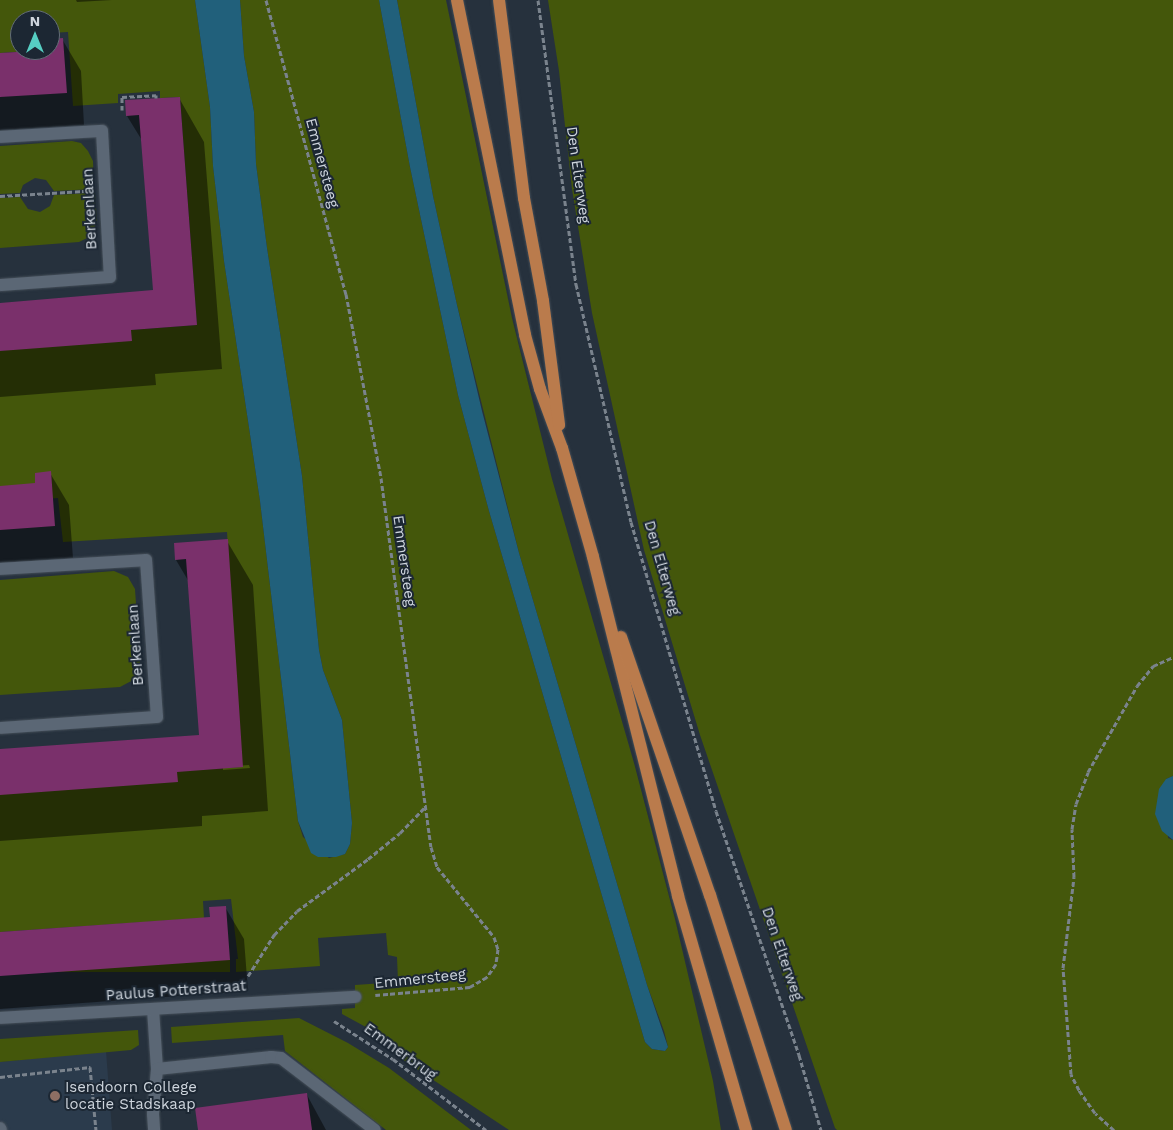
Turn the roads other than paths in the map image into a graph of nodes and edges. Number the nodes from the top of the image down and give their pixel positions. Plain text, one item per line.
1 (457, 0) edge
2 (499, 0) edge
3 (0, 137) edge
4 (0, 285) edge
5 (562, 448) junction
6 (594, 557) junction
7 (0, 569) edge
8 (0, 728) edge
9 (355, 997) road end
10 (153, 1009) junction
11 (0, 1018) edge
12 (157, 1069) junction
13 (154, 1130) edge
14 (375, 1130) edge
15 (746, 1130) edge
16 (786, 1130) edge

1 - 5 main road
2 - 5 main road
3 - 4 street, Berkenlaan
5 - 6 main road
6 - 15 main road
6 - 16 main road
7 - 8 street, Berkenlaan
9 - 10 street, Paulus Potterstraat
10 - 11 street, Paulus Potterstraat
10 - 12 street
12 - 13 street
12 - 14 street

